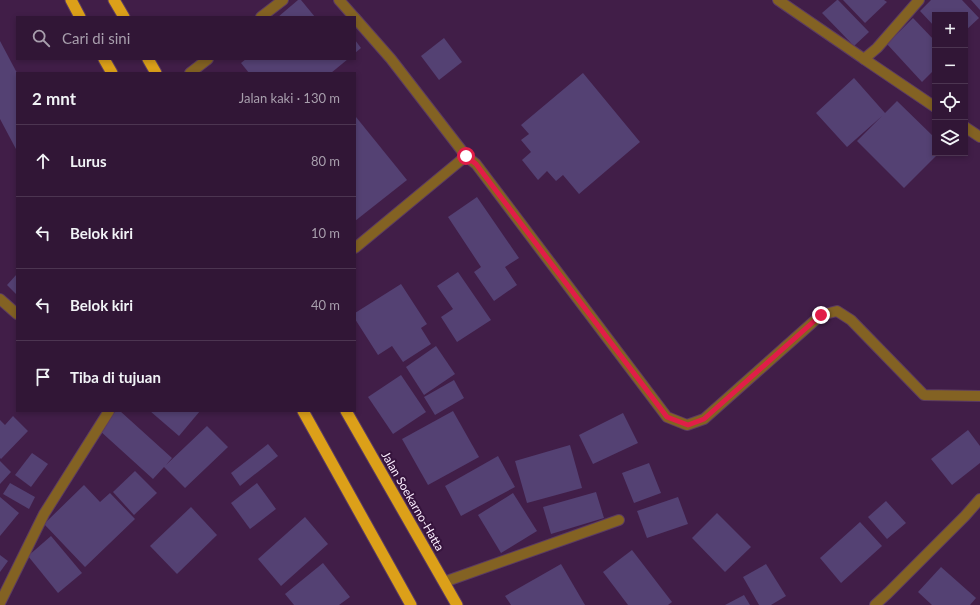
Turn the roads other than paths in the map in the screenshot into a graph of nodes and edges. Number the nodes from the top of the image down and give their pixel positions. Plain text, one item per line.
1 (70, 0) edge
2 (114, 0) edge
3 (283, 0) edge
4 (339, 0) edge
5 (778, 0) edge
6 (919, 0) edge
7 (79, 16) edge
8 (123, 16) edge
9 (262, 16) edge
10 (354, 16) edge
11 (356, 18) edge
12 (864, 59) junction
13 (105, 60) edge
14 (149, 60) edge
15 (207, 60) edge
16 (111, 72) edge
17 (155, 72) edge
18 (191, 72) edge
19 (932, 105) edge
20 (968, 129) edge
21 (980, 137) edge
22 (466, 156) junction
23 (356, 247) edge
24 (0, 299) edge
25 (16, 313) edge
26 (980, 396) edge
27 (108, 412) edge
28 (304, 412) edge
29 (347, 412) edge
30 (980, 499) edge
31 (619, 520) dead end
32 (444, 582) junction
33 (0, 603) edge
34 (411, 605) edge
35 (456, 605) edge
36 (875, 605) edge

1 - 7 highway
2 - 8 highway
3 - 9 street
4 - 10 street
5 - 12 street
6 - 12 street
11 - 22 street
12 - 19 street
13 - 16 highway
14 - 17 highway
15 - 18 street
20 - 21 street
22 - 23 street
22 - 26 street
24 - 25 street
27 - 33 street
28 - 34 highway
29 - 32 highway, Jalan Soekarno-Hatta
30 - 36 street
31 - 32 street
32 - 35 highway, Jalan Soekarno-Hatta

